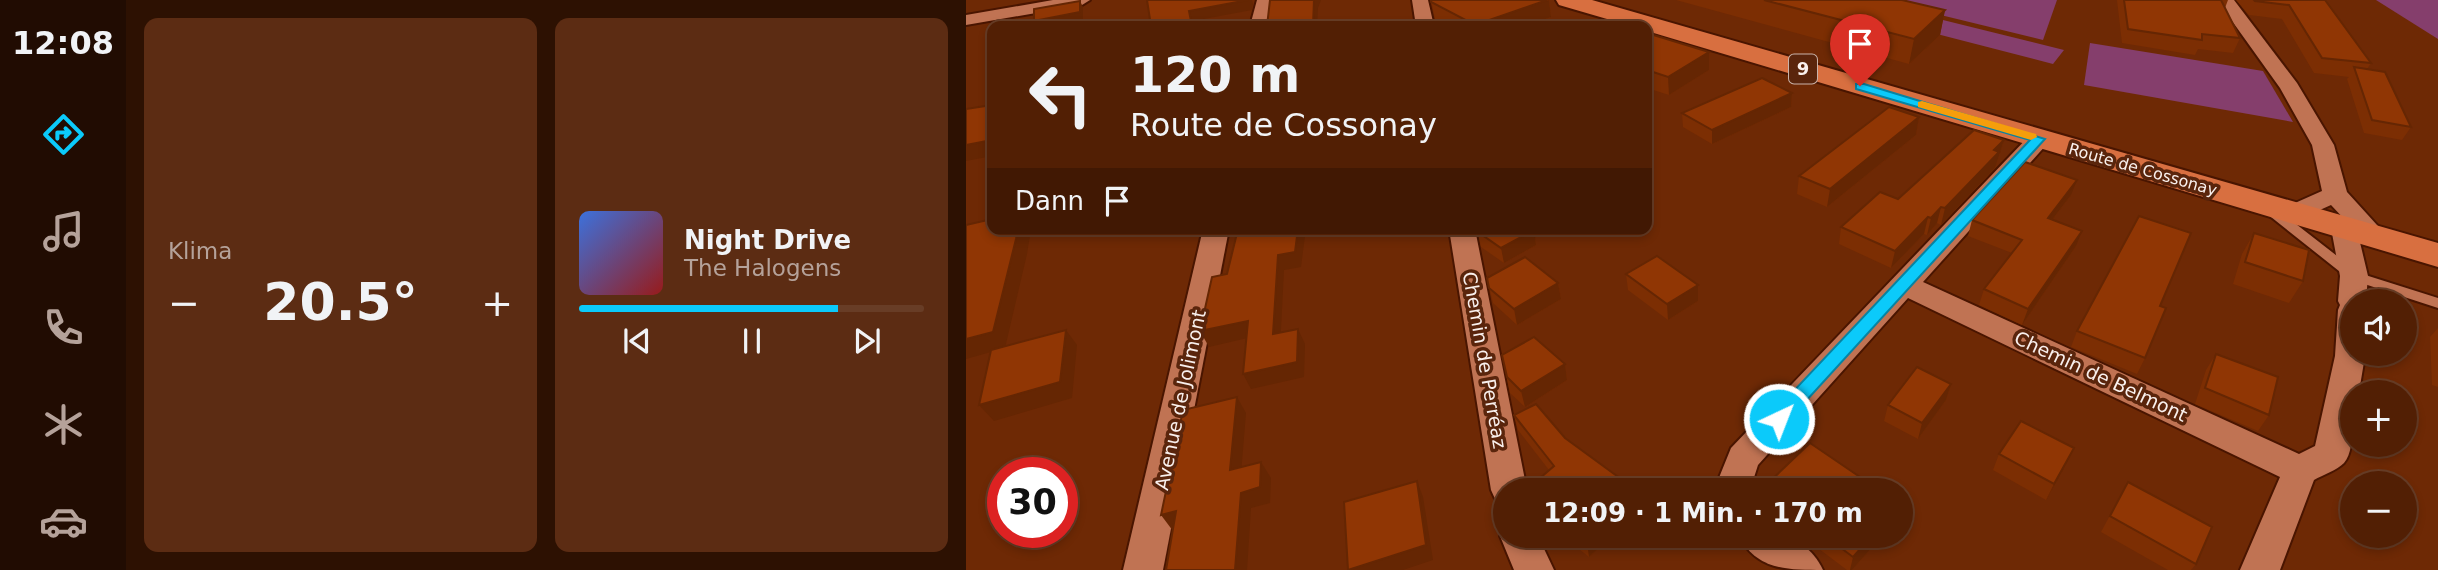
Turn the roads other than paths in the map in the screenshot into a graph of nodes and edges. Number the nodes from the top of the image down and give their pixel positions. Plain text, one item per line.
1 (1082, 0) edge
2 (1265, 0) edge
3 (1420, 0) edge
4 (1567, 0) edge
5 (2225, 0) edge
6 (966, 20) edge
7 (1260, 21) edge
8 (1424, 21) edge
9 (1638, 21) edge
10 (1652, 25) edge
11 (2039, 139) junction
12 (2278, 209) junction
13 (2351, 219) junction
14 (1215, 235) edge
15 (1463, 235) edge
16 (2438, 255) edge
17 (1903, 284) junction
18 (2353, 288) edge
19 (2438, 303) edge
20 (2348, 366) edge
21 (2300, 470) junction
22 (1507, 478) edge
23 (1736, 478) edge
24 (1524, 548) edge
25 (1774, 548) edge
26 (1143, 570) edge
27 (1534, 570) edge
28 (1803, 570) edge
29 (2260, 570) edge

1 - 6 street
2 - 7 street
3 - 8 street
4 - 9 main road, Route de Cossonay / 9
5 - 13 street
10 - 11 main road, Route de Cossonay / 9
11 - 12 main road, Route de Cossonay / 9
11 - 17 street
12 - 13 main road, Route de Cossonay / 9
12 - 18 lane
13 - 16 main road, Route de Cossonay / 9
13 - 18 street
14 - 26 street, Avenue de Jolimont
15 - 22 street, Chemin de Perréaz
17 - 21 street, Chemin de Belmont
17 - 23 street
18 - 19 lane
20 - 21 street
21 - 29 street
24 - 27 street
25 - 28 street

